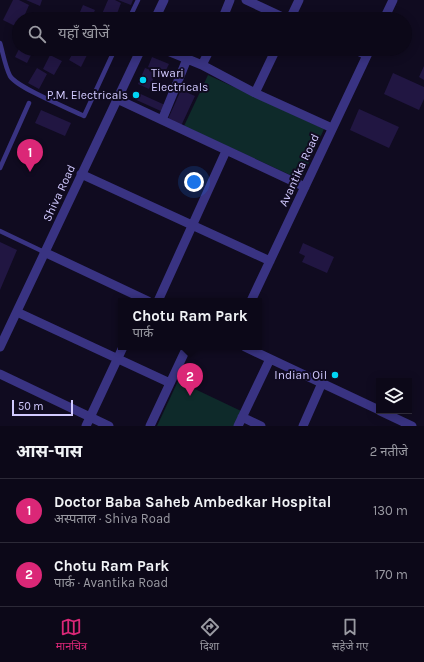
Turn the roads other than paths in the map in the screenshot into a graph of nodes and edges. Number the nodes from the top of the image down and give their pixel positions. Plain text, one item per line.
1 (138, 0) edge
2 (164, 0) edge
3 (230, 0) edge
4 (246, 0) edge
5 (299, 0) edge
6 (393, 0) edge
7 (132, 12) edge
8 (158, 12) edge
9 (225, 12) edge
10 (273, 12) edge
11 (293, 12) edge
12 (387, 12) edge
13 (0, 43) edge
14 (112, 56) edge
15 (137, 56) edge
16 (180, 56) edge
17 (206, 56) edge
18 (273, 56) edge
19 (366, 56) edge
20 (187, 59) junction
21 (202, 65) junction
22 (255, 93) junction
23 (117, 99) junction
24 (29, 103) dead end
25 (162, 120) junction
26 (332, 128) junction
27 (226, 151) junction
28 (0, 168) edge
29 (81, 174) junction
30 (304, 187) junction
31 (193, 225) junction
32 (0, 231) edge
33 (44, 252) junction
34 (270, 261) junction
35 (140, 298) edge
36 (159, 298) edge
37 (252, 298) edge
38 (17, 312) junction
39 (0, 347) edge
40 (122, 350) edge
41 (186, 350) edge
42 (252, 350) edge
43 (270, 358) junction
44 (118, 359) junction
45 (0, 374) edge
46 (170, 383) junction
47 (322, 383) junction
48 (376, 409) edge
49 (386, 414) edge
50 (90, 417) junction
51 (242, 417) junction
52 (86, 426) edge
53 (109, 426) edge
54 (150, 426) edge
55 (238, 426) edge
56 (261, 426) edge
57 (303, 426) edge
58 (412, 426) edge

1 - 7 lane
2 - 8 street
3 - 9 street
4 - 10 street
5 - 11 street
6 - 12 street
13 - 14 lane
15 - 23 street, Shiva Road
16 - 20 street
17 - 21 street
18 - 22 street
19 - 26 street, Avantika Road
20 - 21 street
20 - 25 street
21 - 22 street
22 - 26 street
23 - 25 street
23 - 29 street, Shiva Road
24 - 28 lane
25 - 27 street
26 - 30 street, Avantika Road
27 - 30 street
27 - 31 street
29 - 31 street
29 - 33 street, Shiva Road
30 - 34 street, Avantika Road
31 - 34 street
31 - 36 street
32 - 33 lane
33 - 35 street
33 - 38 street, Shiva Road
34 - 37 street, Avantika Road
38 - 39 street, Shiva Road
38 - 44 street
40 - 44 street
41 - 46 street
42 - 43 street
43 - 47 street
43 - 51 street
44 - 46 street
44 - 50 street
45 - 50 street
46 - 54 street
47 - 48 street
47 - 57 street
49 - 58 street
50 - 52 street
50 - 53 street
51 - 55 street
51 - 56 street

